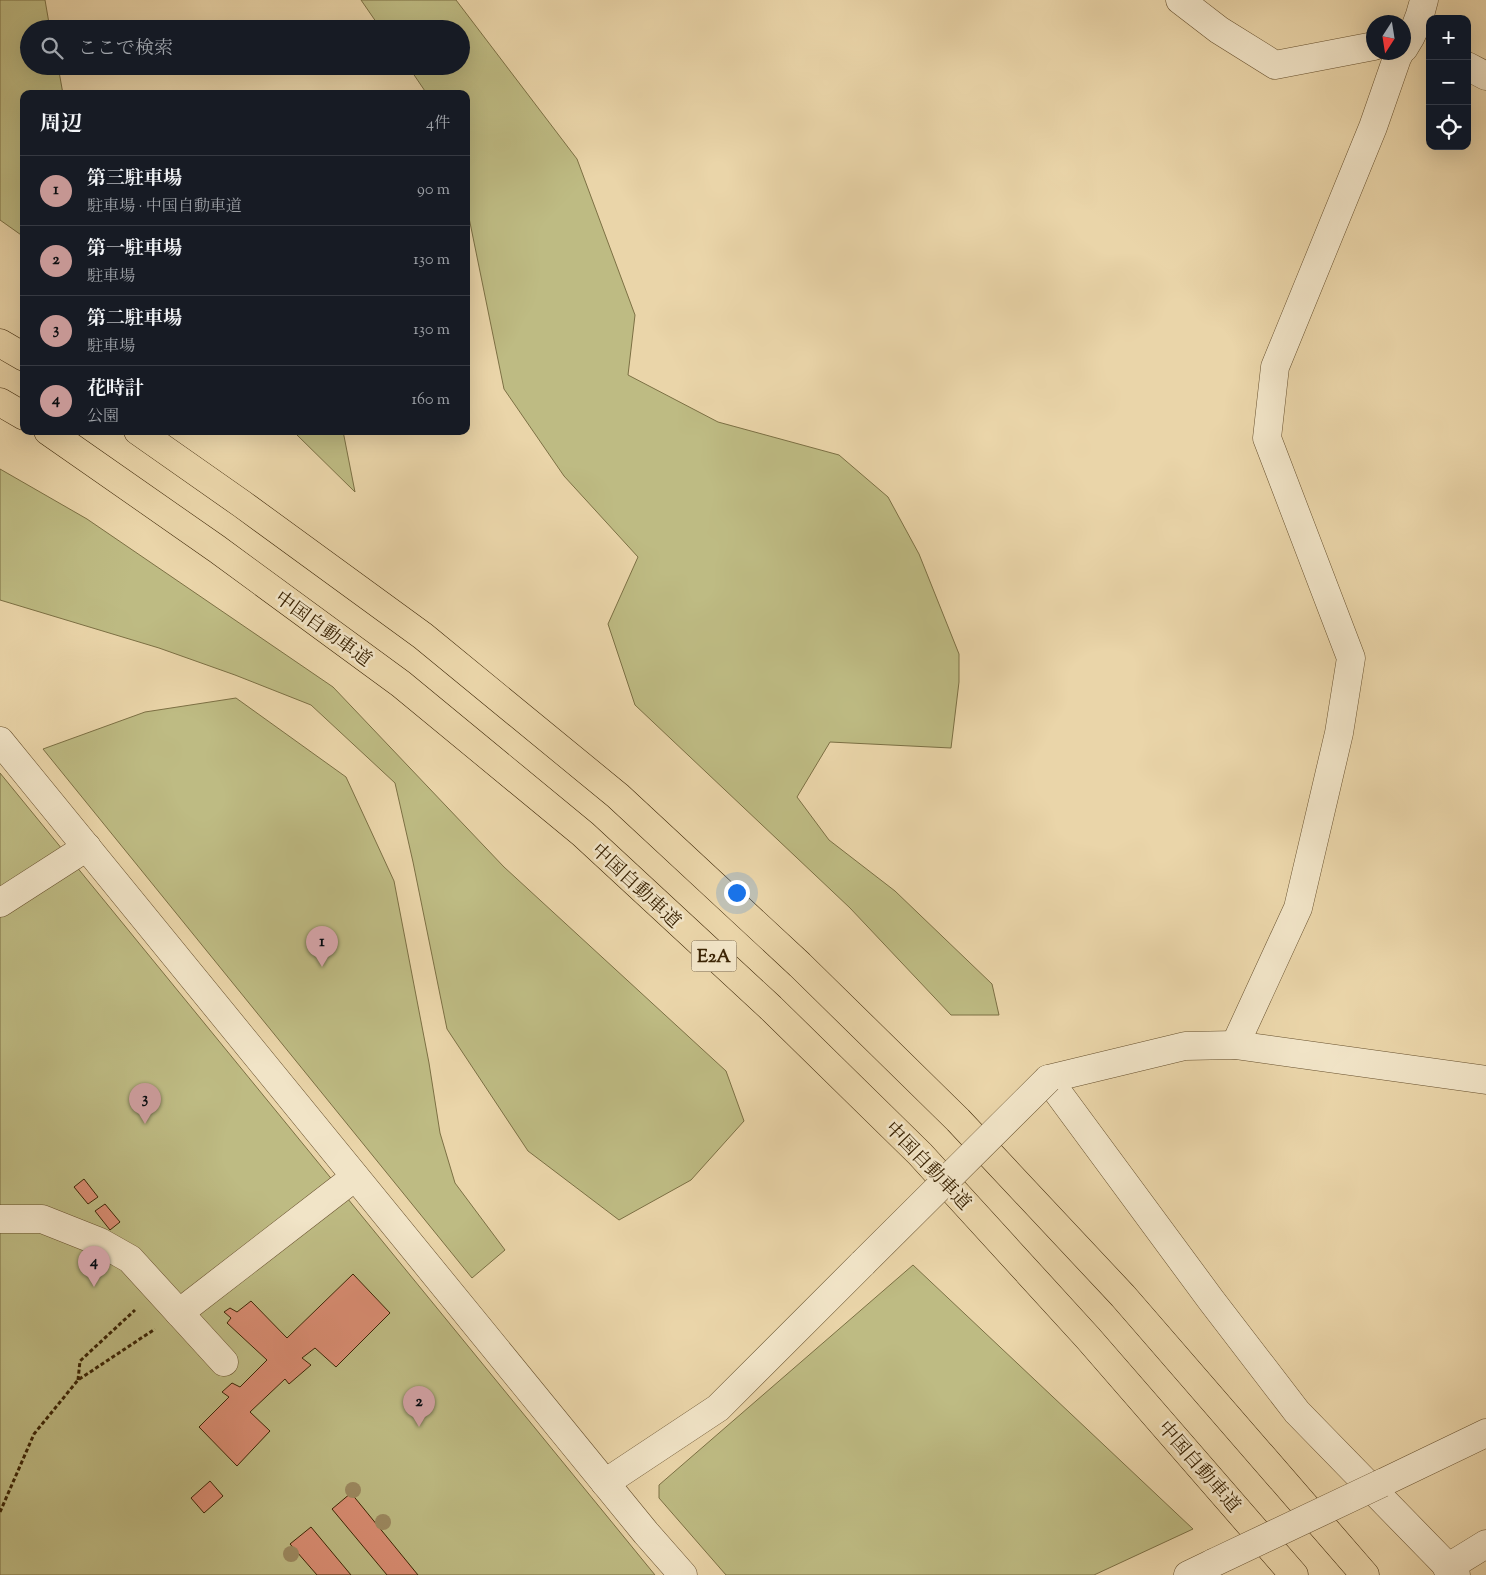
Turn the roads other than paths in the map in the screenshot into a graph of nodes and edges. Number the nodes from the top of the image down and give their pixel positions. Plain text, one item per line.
1 (1180, 0) edge
2 (1424, 0) edge
3 (1411, 41) edge
4 (1366, 48) edge
5 (1395, 60) edge
6 (1471, 68) edge
7 (1486, 76) edge
8 (0, 343) edge
9 (20, 355) edge
10 (0, 402) edge
11 (0, 407) edge
12 (20, 414) edge
13 (20, 415) edge
14 (54, 435) edge
15 (144, 435) edge
16 (0, 741) edge
17 (87, 847) junction
18 (0, 903) edge
19 (1235, 1045) junction
20 (1048, 1079) junction
21 (1486, 1080) edge
22 (355, 1177) junction
23 (0, 1219) edge
24 (179, 1312) junction
25 (224, 1362) dead end
26 (1486, 1434) edge
27 (605, 1483) junction
28 (1486, 1544) edge
29 (1452, 1572) edge
30 (683, 1575) edge
31 (1188, 1575) edge
32 (1294, 1575) edge
33 (1365, 1575) edge

1 - 4 street
2 - 3 street
5 - 19 street
6 - 7 street
8 - 9 highway
10 - 12 highway
11 - 13 highway
14 - 32 highway, 中国自動車道 / E2A
15 - 33 highway, E2A
16 - 17 street
17 - 18 street
17 - 22 street
19 - 20 street
19 - 21 street
20 - 27 street, bridge
20 - 29 street
22 - 24 street
22 - 27 street
23 - 24 street
24 - 25 street
26 - 31 street, bridge
27 - 30 street
28 - 29 street

